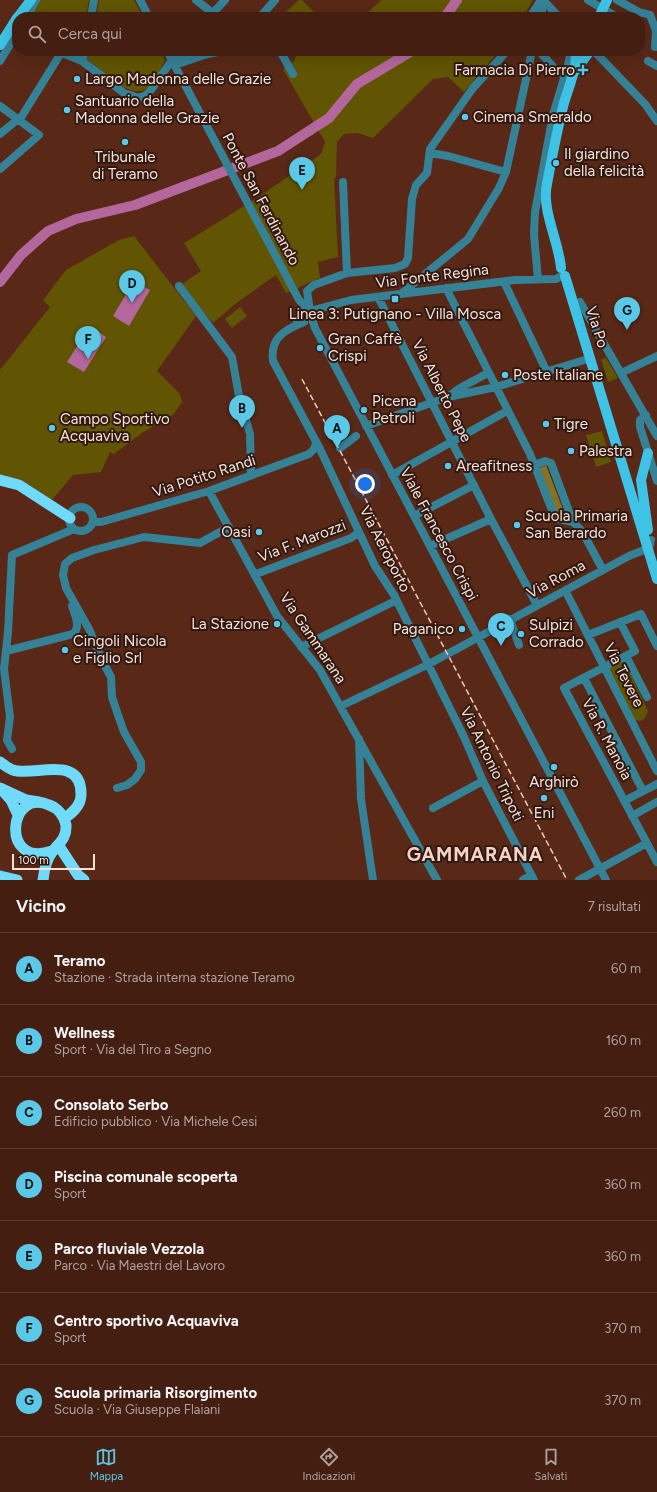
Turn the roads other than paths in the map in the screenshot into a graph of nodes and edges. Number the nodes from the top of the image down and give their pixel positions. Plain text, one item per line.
1 (30, 0) edge
2 (36, 0) edge
3 (94, 0) edge
4 (140, 0) edge
5 (196, 0) edge
6 (225, 0) edge
7 (275, 0) edge
8 (543, 0) edge
9 (588, 0) edge
10 (607, 0) edge
11 (617, 0) edge
12 (21, 12) edge
13 (30, 12) edge
14 (92, 12) edge
15 (146, 12) edge
16 (212, 12) edge
17 (218, 12) edge
18 (264, 12) edge
19 (534, 12) edge
20 (542, 12) edge
21 (555, 12) edge
22 (601, 12) edge
23 (608, 12) edge
24 (635, 12) edge
25 (654, 13) edge
26 (12, 25) edge
27 (656, 33) edge
28 (12, 41) edge
29 (0, 45) edge
30 (655, 47) dead end
31 (57, 56) edge
32 (69, 56) edge
33 (84, 56) edge
34 (170, 56) edge
35 (186, 56) edge
36 (201, 56) edge
37 (283, 56) edge
38 (502, 56) edge
39 (534, 56) edge
40 (540, 56) edge
41 (580, 56) edge
42 (581, 56) edge
43 (590, 56) edge
44 (0, 61) edge
45 (82, 61) junction
46 (648, 61) dead end
47 (175, 65) junction
48 (657, 66) edge
49 (293, 74) dead end
50 (564, 76) junction
51 (0, 106) edge
52 (18, 118) junction
53 (657, 119) edge
54 (0, 134) edge
55 (430, 153) junction
56 (0, 169) edge
57 (506, 172) junction
58 (343, 182) dead end
59 (564, 271) junction
60 (347, 273) junction
61 (542, 279) junction
62 (504, 282) junction
63 (179, 286) dead end
64 (446, 288) junction
65 (402, 294) junction
66 (378, 297) junction
67 (576, 301) junction
68 (306, 316) junction
69 (589, 323) junction
70 (657, 356) edge
71 (591, 358) junction
72 (546, 370) junction
73 (488, 373) junction
74 (621, 373) junction
75 (496, 387) junction
76 (448, 397) junction
77 (433, 403) junction
78 (507, 411) junction
79 (646, 415) junction
80 (366, 426) junction
81 (356, 436) dead end
82 (657, 436) edge
83 (451, 441) junction
84 (316, 443) junction
85 (340, 448) dead end
86 (619, 453) junction
87 (648, 453) junction
88 (534, 465) junction
89 (251, 474) junction
90 (392, 475) junction
91 (0, 480) edge
92 (657, 481) edge
93 (474, 485) junction
94 (209, 491) junction
95 (641, 499) junction
96 (414, 516) junction
97 (491, 519) junction
98 (93, 522) junction
99 (573, 522) junction
100 (72, 523) junction
101 (229, 527) junction
102 (358, 533) junction
103 (649, 540) junction
104 (430, 546) junction
105 (657, 561) edge
106 (657, 569) edge
107 (603, 570) junction
108 (256, 574) junction
109 (657, 579) edge
110 (566, 592) junction
111 (69, 596) junction
112 (395, 601) junction
113 (537, 605) junction
114 (510, 619) junction
115 (620, 622) junction
116 (588, 635) junction
117 (478, 636) junction
118 (519, 645) dead end
119 (657, 646) edge
120 (301, 647) junction
121 (6, 651) junction
122 (626, 656) junction
123 (427, 665) junction
124 (604, 667) junction
125 (584, 678) junction
126 (647, 697) dead end
127 (341, 706) junction
128 (359, 737) junction
129 (12, 749) dead end
130 (0, 762) edge
131 (657, 771) edge
132 (483, 781) junction
133 (657, 784) edge
134 (117, 788) dead end
135 (1, 789) edge
136 (643, 790) junction
137 (624, 801) junction
138 (39, 802) junction
139 (657, 802) edge
140 (433, 808) dead end
141 (18, 814) junction
142 (632, 816) junction
143 (64, 818) junction
144 (647, 843) junction
145 (56, 849) junction
146 (35, 854) junction
147 (657, 862) edge
148 (600, 869) junction
149 (44, 875) edge
150 (0, 876) edge
151 (533, 877) edge
152 (17, 880) edge
153 (84, 880) edge
154 (373, 880) edge
155 (437, 880) edge
156 (523, 880) edge
157 (579, 880) edge
158 (606, 880) edge

1 - 12 main road
2 - 13 street
3 - 14 street
4 - 15 street
5 - 16 street
6 - 17 street
7 - 18 street
8 - 19 street
8 - 20 street
8 - 21 street, bridge
9 - 23 street
10 - 22 main road, bridge
11 - 24 street
25 - 27 street
26 - 29 main road
27 - 30 street
28 - 44 street
31 - 52 street
32 - 45 street
33 - 45 street
34 - 47 street, Ponte San Ferdinando
35 - 47 street
36 - 47 street
37 - 49 street
38 - 55 street
39 - 57 street
40 - 50 street
41 - 50 street
42 - 59 main road
43 - 53 street
45 - 47 street
46 - 48 street
47 - 68 street, Ponte San Ferdinando
50 - 61 street
51 - 52 street
52 - 54 street
52 - 56 street
55 - 57 street
55 - 60 street
57 - 65 street
58 - 60 street
59 - 61 street, Via Fonte Regina
59 - 67 main road
60 - 68 street
61 - 62 street, Via Fonte Regina
62 - 64 street, Via Fonte Regina
62 - 72 street
63 - 89 street
64 - 65 street, Via Fonte Regina
64 - 73 street
65 - 66 street, Via Fonte Regina
66 - 68 street, Via Fonte Regina
66 - 77 street, Via Alberto Pepe
67 - 69 main road, Via Po
67 - 71 main road, Via Po
68 - 80 street, Viale Francesco Crispi
68 - 84 street, Via Aeroporto
69 - 74 street
69 - 95 main road, Via Po
70 - 74 street
71 - 72 street
71 - 86 main road, Via Po
72 - 75 street
73 - 75 street
73 - 76 street
74 - 79 street
75 - 76 street
75 - 78 street
76 - 77 street
77 - 80 street
77 - 83 street, Via Alberto Pepe
78 - 83 street
78 - 88 street
79 - 82 street
79 - 87 street
80 - 90 street, Viale Francesco Crispi
81 - 85 street
83 - 90 street
83 - 93 street, Via Alberto Pepe
84 - 89 street, Via Potito Randi
84 - 102 street, Via Aeroporto
86 - 95 main road
86 - 103 main road, Via Po
87 - 92 street
87 - 95 main road
88 - 99 street
88 - 99 street
89 - 94 street, Via Potito Randi
90 - 96 street, Viale Francesco Crispi
91 - 100 highway
93 - 96 street
93 - 97 street, Via Alberto Pepe
94 - 98 street, Via Potito Randi
94 - 101 street, Via Gammarana
95 - 103 main road, Via Po
96 - 104 street, Viale Francesco Crispi
97 - 104 street
97 - 113 street, Via Alberto Pepe
98 - 100 street
98 - 100 street
99 - 107 street
100 - 121 street
101 - 108 street, Via Gammarana
101 - 111 street
102 - 108 street, Via F. Marozzi
102 - 112 street, Via Aeroporto
103 - 105 main road, Via Po
103 - 106 main road
103 - 107 street, Via Roma
103 - 109 main road, Via Po
104 - 117 street, Viale Francesco Crispi
107 - 110 street, Via Roma
108 - 120 street, Via Gammarana
110 - 113 street, Via Roma
110 - 116 street, Via Tevere
111 - 121 street
111 - 134 street
112 - 120 street
112 - 123 street, Via Aeroporto
113 - 114 street, Via Roma
114 - 117 street, Via Roma
114 - 118 street
115 - 116 street
115 - 119 street
115 - 122 street, Via R. Manoia
116 - 124 street, Via Tevere
117 - 123 street, Via Roma
117 - 148 street, Viale Francesco Crispi
120 - 127 street, Via Gammarana
121 - 129 street
122 - 124 street, Via R. Manoia
122 - 126 street
123 - 127 street, Via Roma
123 - 132 street, Via Antonio Tripoti
124 - 125 street, Via R. Manoia
124 - 131 street, Via Tevere
125 - 136 street
125 - 137 street, Via R. Manoia
127 - 128 street, Via Gammarana
128 - 154 street, Via Gammarana
128 - 155 street
130 - 143 highway
132 - 140 street
132 - 151 street, Via Antonio Tripoti
133 - 136 street
135 - 138 highway
135 - 141 highway
136 - 137 street
137 - 142 street, Via R. Manoia
138 - 141 highway
138 - 143 highway
139 - 142 street
141 - 146 highway
142 - 144 street, Via R. Manoia
143 - 145 highway
144 - 147 street, Via R. Manoia
144 - 148 street
145 - 146 highway
145 - 149 highway
145 - 153 highway
146 - 149 highway
148 - 157 street
148 - 158 street, Viale Francesco Crispi
150 - 152 highway
151 - 156 street

